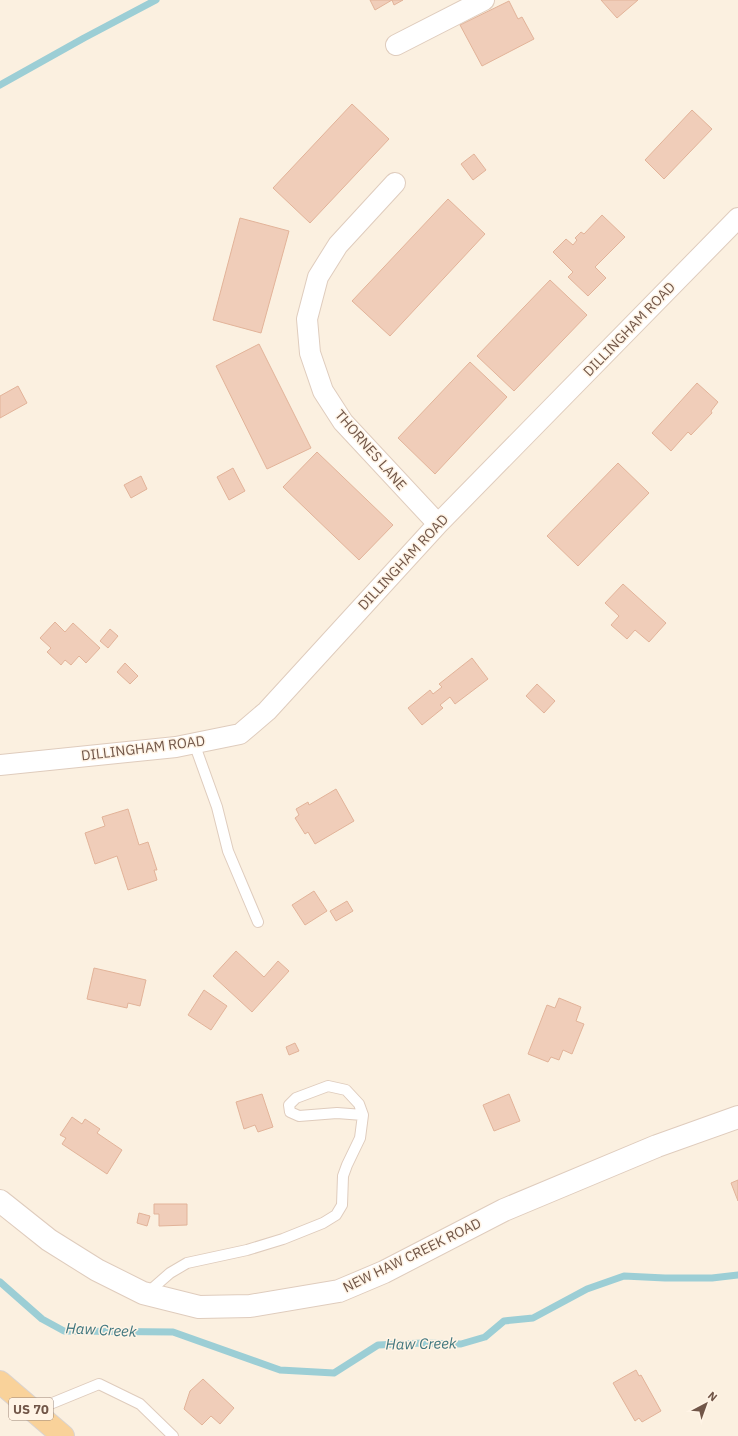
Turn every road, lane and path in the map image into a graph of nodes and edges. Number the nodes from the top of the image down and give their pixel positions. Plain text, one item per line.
1 (484, 0) edge
2 (396, 45) dead end
3 (395, 182) dead end
4 (738, 218) edge
5 (438, 524) junction
6 (194, 743) junction
7 (0, 765) edge
8 (258, 922) dead end
9 (363, 1115) junction
10 (738, 1117) edge
11 (0, 1201) edge
12 (146, 1294) junction
13 (0, 1382) edge
14 (33, 1410) junction
15 (63, 1436) edge
16 (173, 1436) edge

1 - 2 street
3 - 5 street, THORNES LANE
4 - 5 street, DILLINGHAM ROAD
5 - 6 street, DILLINGHAM ROAD
6 - 7 street, DILLINGHAM ROAD
6 - 8 lane
9 - 9 lane
9 - 12 lane
10 - 12 street, NEW HAW CREEK ROAD
11 - 12 street, NEW HAW CREEK ROAD
13 - 14 main road, US 70
14 - 15 main road, US 70
14 - 16 lane

